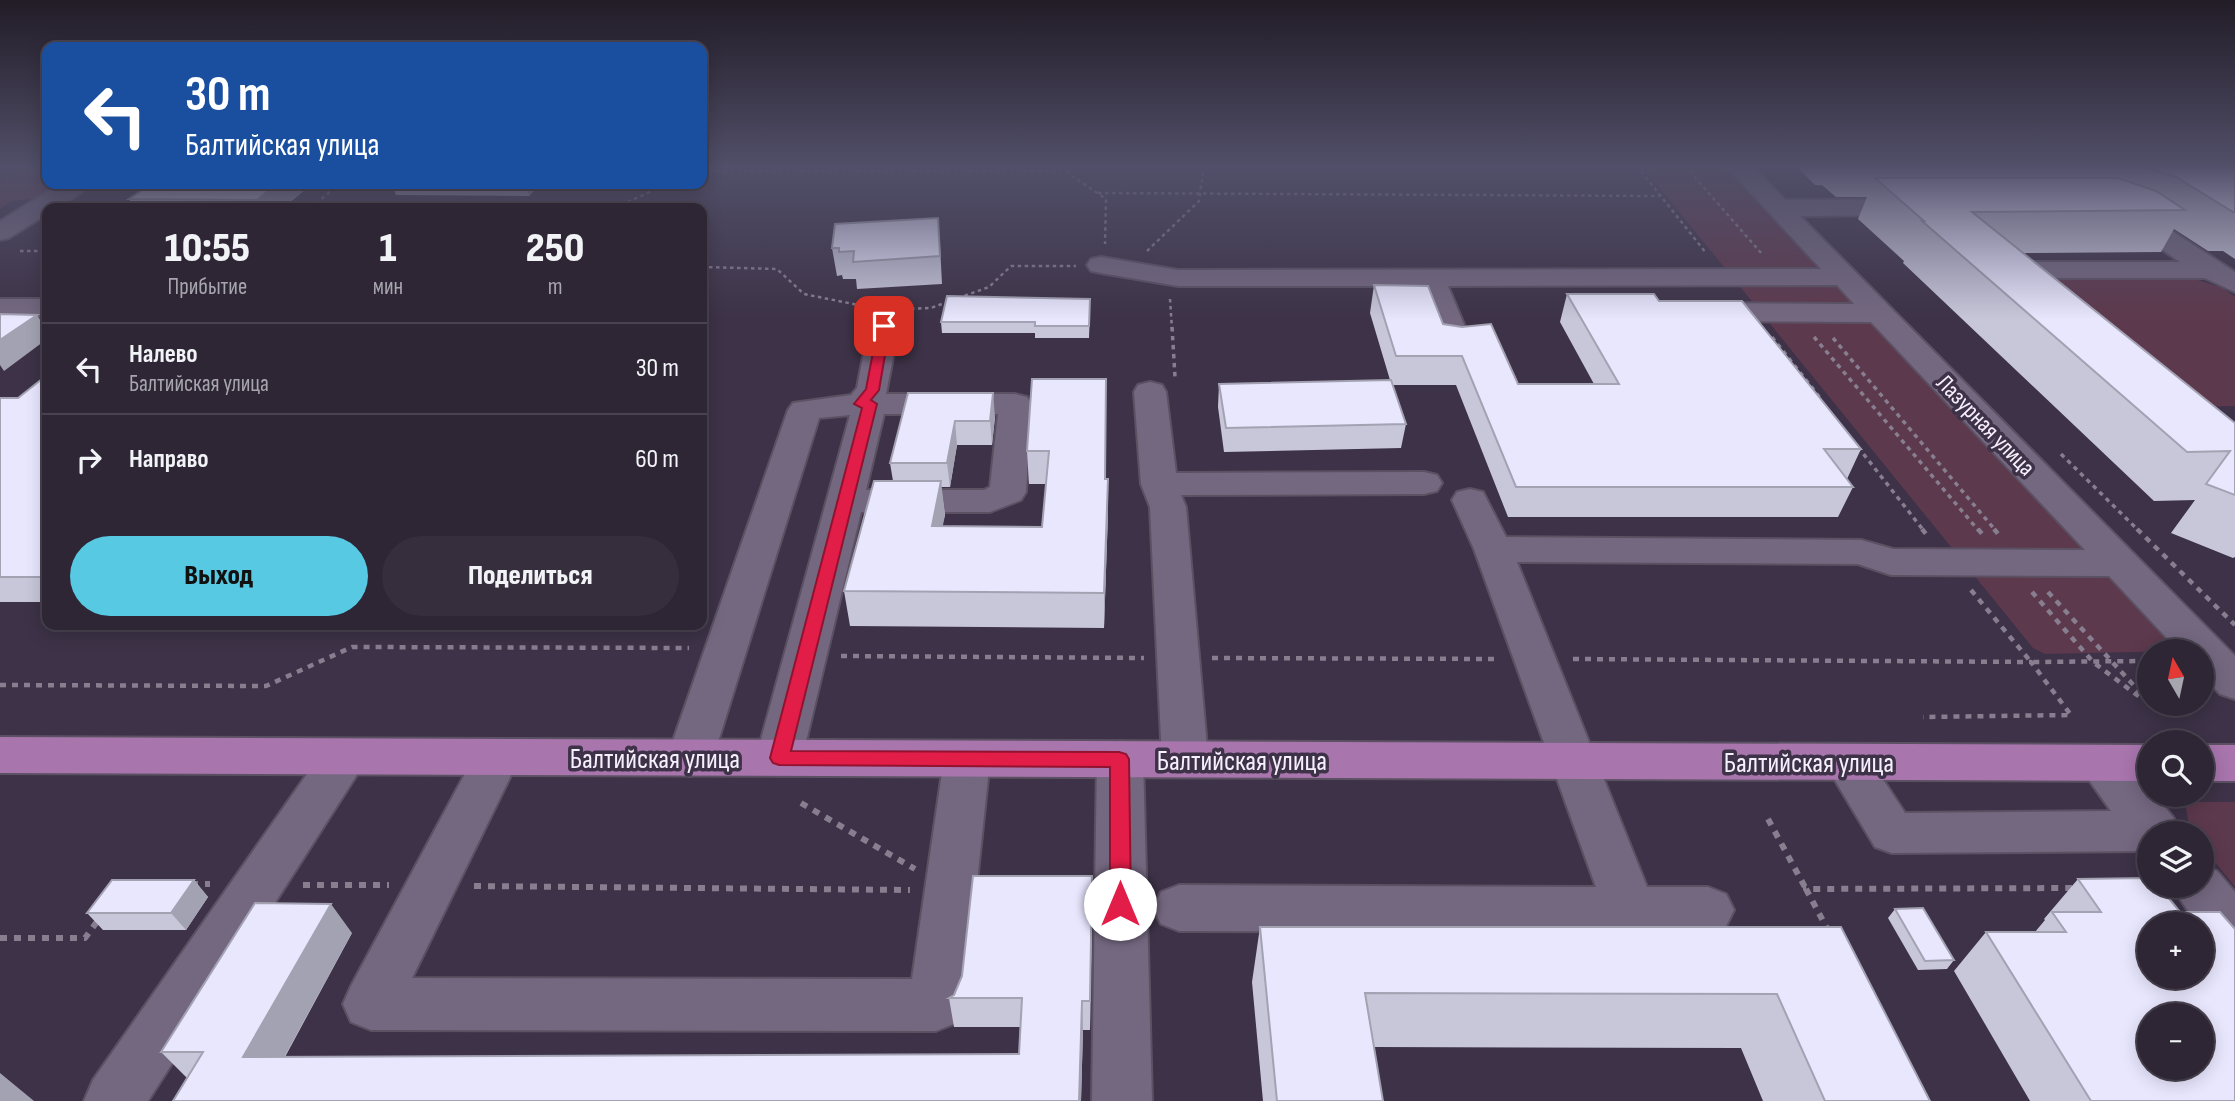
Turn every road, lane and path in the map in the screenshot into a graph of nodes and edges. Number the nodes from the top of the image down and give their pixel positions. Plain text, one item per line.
1 (33, 217) edge
2 (1105, 217) edge
3 (1182, 217) edge
4 (1677, 217) edge
5 (1727, 217) edge
6 (1787, 217) edge
7 (2125, 217) edge
8 (42, 234) edge
9 (5, 239) edge
10 (42, 250) edge
11 (1103, 266) junction
12 (707, 267) edge
13 (1768, 268) junction
14 (2223, 276) edge
15 (1162, 277) junction
16 (1725, 277) junction
17 (1844, 277) junction
18 (1430, 278) junction
19 (2036, 296) edge
20 (0, 308) edge
21 (42, 308) edge
22 (1691, 312) edge
23 (1754, 312) junction
24 (1803, 313) junction
25 (1879, 313) junction
26 (886, 315) junction
27 (1457, 344) edge
28 (1150, 392) joint
29 (1821, 399) edge
30 (866, 404) junction
31 (1855, 443) edge
32 (1424, 483) dead end
33 (1159, 484) junction
34 (1470, 500) dead end
35 (846, 501) junction
36 (1493, 549) junction
37 (1948, 562) junction
38 (2015, 563) junction
39 (2119, 563) junction
40 (726, 648) junction
41 (807, 648) junction
42 (1178, 658) junction
43 (1534, 659) junction
44 (2137, 661) edge
45 (2031, 662) junction
46 (2094, 662) junction
47 (2111, 662) junction
48 (2235, 683) edge
49 (0, 685) edge
50 (2137, 689) edge
51 (2137, 694) edge
52 (1923, 717) dead end
53 (1, 757) edge
54 (344, 757) junction
55 (497, 757) junction
56 (690, 758) junction
57 (779, 758) junction
58 (967, 759) junction
59 (1119, 759) junction
60 (1185, 760) junction
61 (1573, 761) junction
62 (1847, 762) junction
63 (2100, 763) junction
64 (2137, 763) edge
65 (2214, 763) edge
66 (2235, 763) edge
67 (801, 803) dead end
68 (1769, 819) dead end
69 (2148, 821) edge
70 (2137, 832) edge
71 (178, 883) edge
72 (256, 885) junction
73 (432, 885) junction
74 (1806, 888) junction
75 (2079, 888) dead end
76 (951, 891) junction
77 (2209, 898) edge
78 (1179, 908) dead end
79 (1630, 910) junction
80 (1708, 910) dead end
81 (102, 916) edge
82 (2235, 930) edge
83 (1817, 935) edge
84 (0, 939) edge
85 (114, 1101) edge
86 (1122, 1101) edge

1 - 9 street
2 - 11 path
3 - 15 path
4 - 16 path
5 - 13 path
6 - 17 street, Лазурная улица
7 - 14 street
8 - 9 street
9 - 10 path
11 - 15 street
11 - 26 path
12 - 26 path
13 - 16 street
13 - 17 street
14 - 19 street
15 - 18 street
15 - 28 path
16 - 18 street
17 - 25 street, Лазурная улица
18 - 27 street
20 - 21 street
22 - 23 street
23 - 24 street
23 - 29 path
24 - 25 street
24 - 38 path
24 - 38 path
25 - 39 street, Лазурная улица
26 - 30 street
28 - 33 street
30 - 35 street
30 - 35 street
30 - 40 street
31 - 37 path
32 - 33 street
33 - 42 street
34 - 36 street
35 - 41 street
36 - 37 street
36 - 43 street
37 - 38 street
37 - 45 path
38 - 39 street
38 - 46 path
38 - 47 path
39 - 48 street, Лазурная улица
40 - 49 path
40 - 56 street
41 - 42 path
41 - 57 street
42 - 43 path
42 - 60 street
43 - 45 path
43 - 61 street
44 - 47 path
45 - 46 path
45 - 52 path
46 - 47 path
46 - 51 path
47 - 50 path
53 - 54 main road, Балтийская улица
54 - 55 main road, Балтийская улица
54 - 72 street
55 - 56 main road, Балтийская улица
55 - 73 street
56 - 57 main road, Балтийская улица
57 - 58 main road, Балтийская улица
58 - 59 main road, Балтийская улица
58 - 76 street
59 - 60 main road, Балтийская улица
59 - 86 street
60 - 61 main road, Балтийская улица
61 - 62 main road, Балтийская улица
61 - 79 street
62 - 63 main road, Балтийская улица
62 - 70 street
63 - 64 main road, Балтийская улица
63 - 69 street
65 - 66 main road
67 - 76 path
68 - 74 path
71 - 72 path
72 - 73 path
72 - 85 street
73 - 76 path
73 - 76 street
74 - 75 path
74 - 83 path
77 - 82 street
78 - 79 street
79 - 80 street
81 - 84 path

